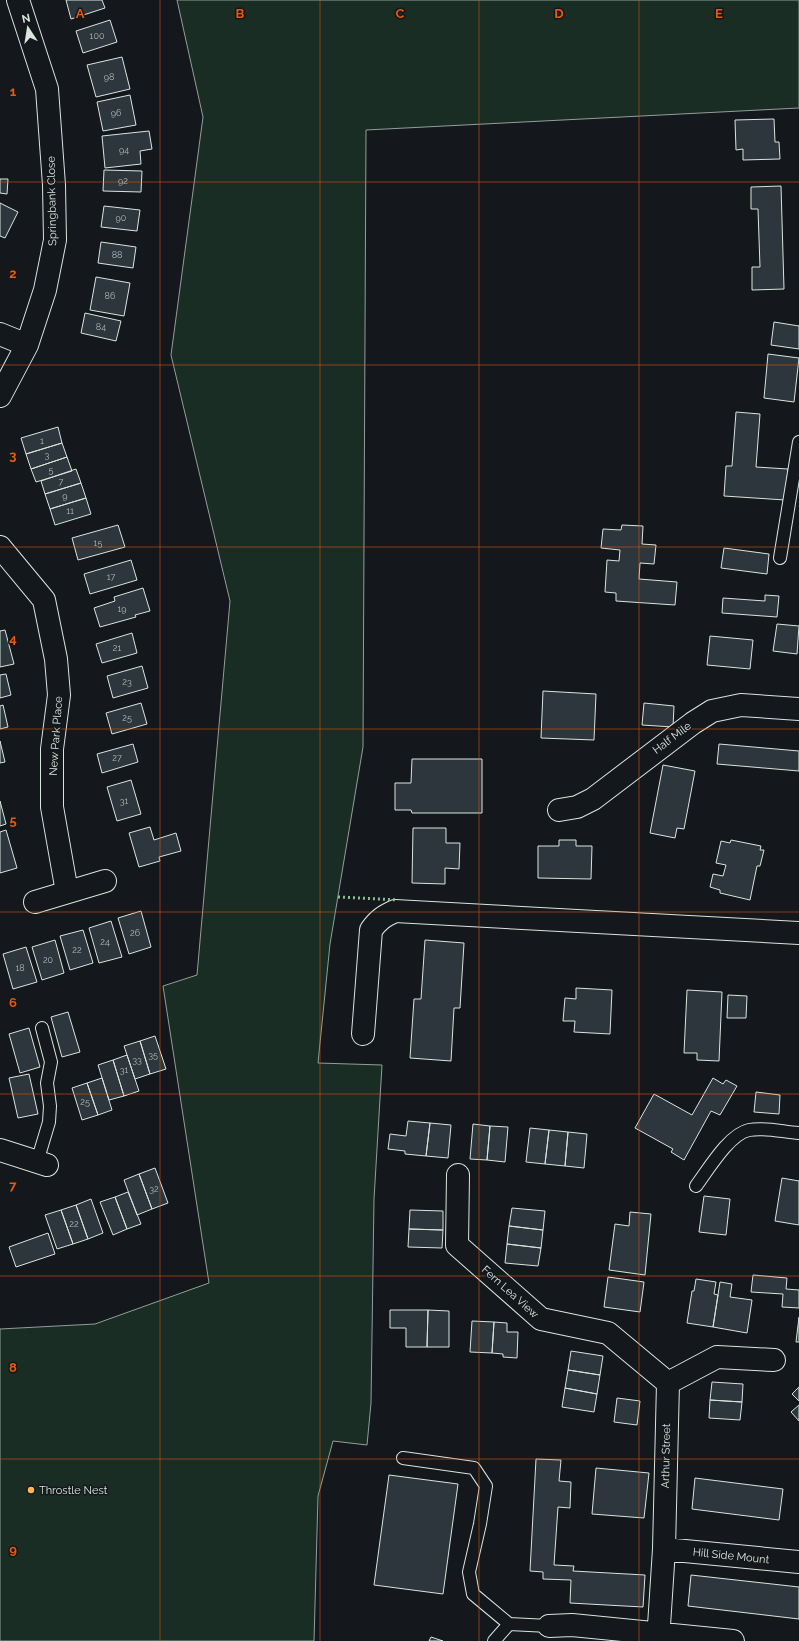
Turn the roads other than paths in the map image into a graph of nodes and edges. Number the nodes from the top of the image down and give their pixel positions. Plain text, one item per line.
1 (18, 0) edge
2 (0, 334) edge
3 (27, 345) junction
4 (0, 396) edge
5 (799, 442) edge
6 (0, 547) edge
7 (780, 558) dead end
8 (799, 709) edge
9 (559, 810) dead end
10 (105, 881) dead end
11 (67, 892) junction
12 (35, 902) dead end
13 (799, 933) edge
14 (42, 1028) dead end
15 (363, 1034) dead end
16 (799, 1133) edge
17 (0, 1150) edge
18 (42, 1164) joint
19 (458, 1175) dead end
20 (696, 1186) dead end
21 (774, 1360) dead end
22 (668, 1383) junction
23 (403, 1458) dead end
24 (664, 1549) junction
25 (799, 1562) edge
26 (508, 1624) junction
27 (549, 1626) joint
28 (658, 1637) edge
29 (494, 1641) edge
30 (733, 1641) edge

1 - 3 street, Springbank Close
2 - 3 street
3 - 4 street, Springbank Close
5 - 7 lane
6 - 11 street, New Park Place
8 - 9 street, Half Mile
10 - 11 street
11 - 12 street
13 - 15 street
14 - 18 lane
16 - 20 lane
17 - 18 street
19 - 22 street, Fern Lea View
21 - 22 street
22 - 24 street, Arthur Street
23 - 26 lane
24 - 25 street, Hill Side Mount
24 - 28 street, Arthur Street
26 - 27 lane
26 - 29 lane
27 - 28 street
28 - 30 street

